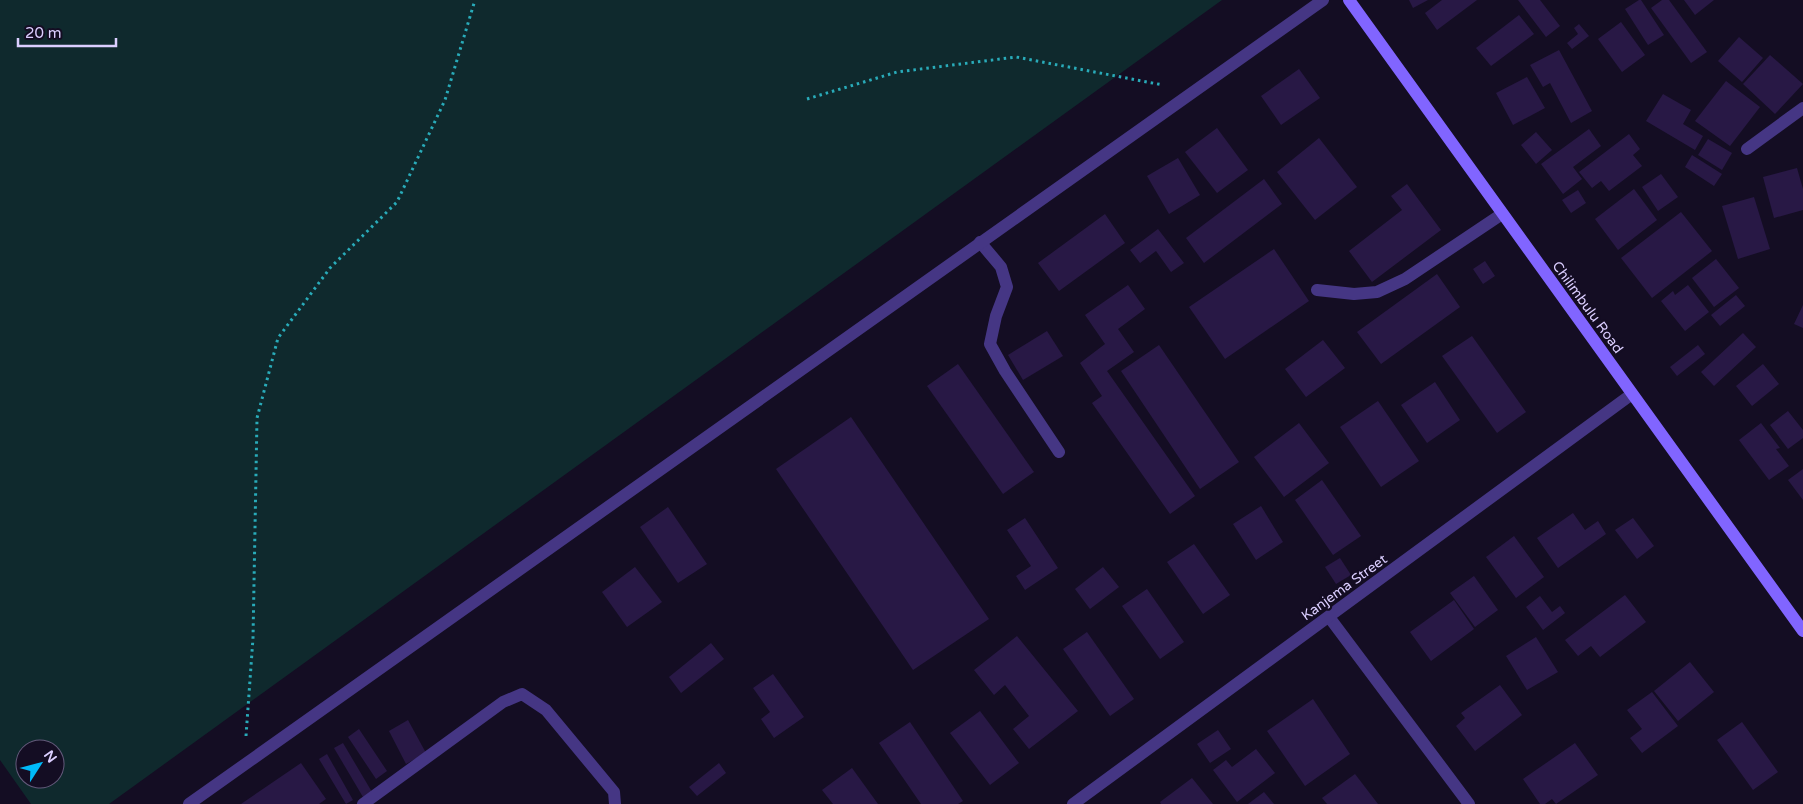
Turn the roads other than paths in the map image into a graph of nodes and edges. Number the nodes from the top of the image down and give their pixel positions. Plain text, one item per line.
1 (1323, 0) edge
2 (1348, 0) edge
3 (1803, 108) edge
4 (1747, 149) dead end
5 (1502, 214) junction
6 (980, 242) junction
7 (1317, 290) dead end
8 (1632, 394) junction
9 (1059, 452) dead end
10 (1329, 617) junction
11 (1803, 631) edge
12 (188, 804) edge
13 (363, 804) edge
14 (615, 804) edge
15 (1073, 804) edge
16 (1469, 804) edge

1 - 6 street
2 - 5 main road, Chilimbulu Road
3 - 4 street
5 - 7 street
5 - 8 main road, Chilimbulu Road
6 - 9 street
6 - 12 street
8 - 10 street, Kanjema Street
8 - 11 main road, Chilimbulu Road
10 - 15 street, Kanjema Street
10 - 16 street
13 - 14 street

